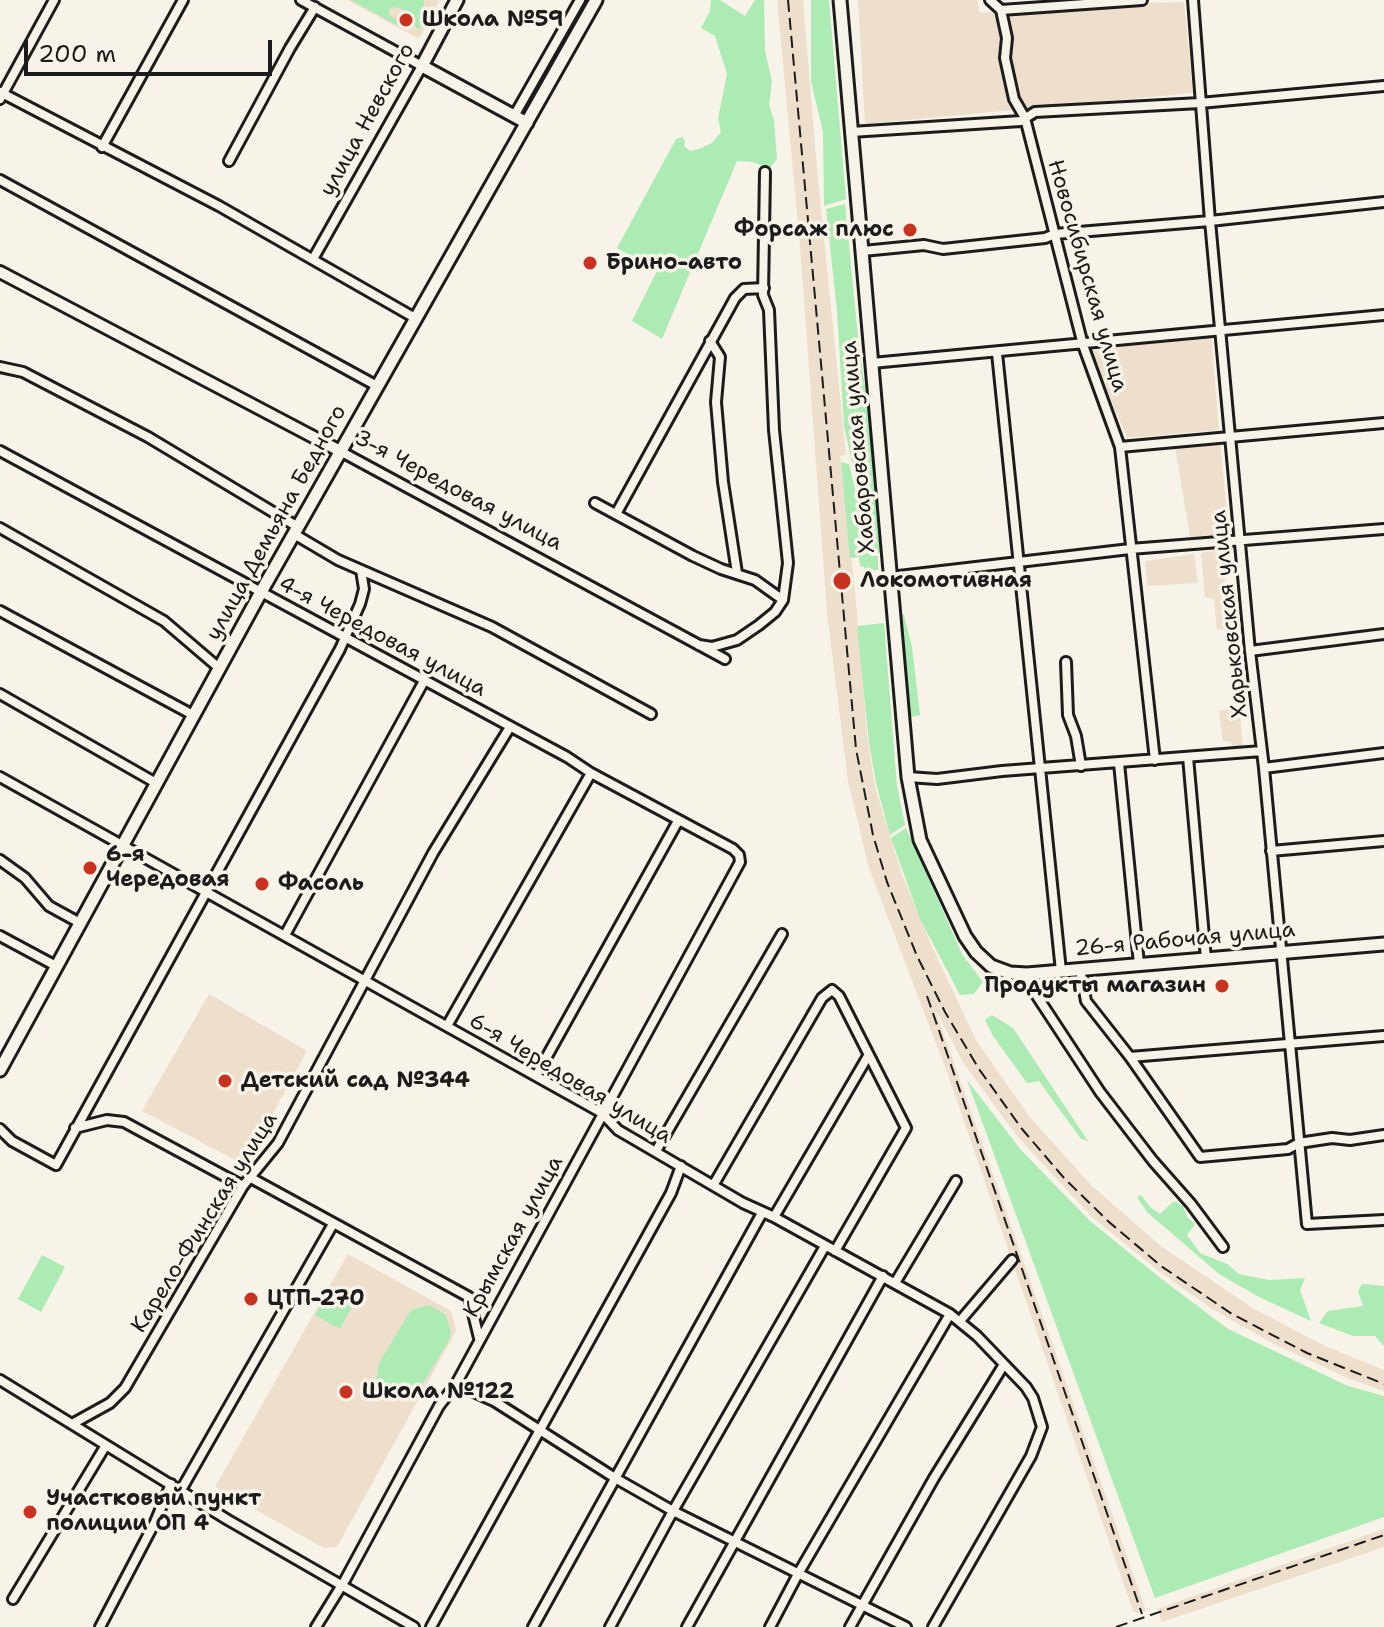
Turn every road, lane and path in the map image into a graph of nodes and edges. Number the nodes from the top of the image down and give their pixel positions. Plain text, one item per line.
1 (54, 0) edge
2 (183, 0) edge
3 (301, 0) edge
4 (457, 0) edge
5 (580, 0) edge
6 (596, 0) edge
7 (840, 0) edge
8 (990, 0) edge
9 (1142, 0) edge
10 (1193, 0) edge
11 (315, 7) junction
12 (1001, 10) junction
13 (422, 66) junction
14 (1384, 86) edge
15 (1, 94) edge
16 (1200, 103) junction
17 (514, 116) junction
18 (1025, 118) junction
19 (527, 123) junction
20 (851, 132) junction
21 (102, 147) junction
22 (229, 161) dead end
23 (765, 172) dead end
24 (0, 180) edge
25 (1384, 202) edge
26 (1210, 221) junction
27 (1055, 234) junction
28 (863, 251) junction
29 (313, 259) junction
30 (0, 272) edge
31 (764, 288) junction
32 (1384, 315) edge
33 (415, 318) junction
34 (1220, 331) junction
35 (710, 341) junction
36 (1083, 345) junction
37 (997, 353) junction
38 (872, 363) junction
39 (0, 367) edge
40 (377, 386) junction
41 (1384, 423) edge
42 (1230, 437) junction
43 (1120, 447) junction
44 (0, 451) edge
45 (340, 451) junction
46 (595, 503) dead end
47 (616, 514) junction
48 (0, 528) edge
49 (1384, 529) edge
50 (296, 530) junction
51 (1241, 541) junction
52 (1130, 549) junction
53 (1019, 563) junction
54 (361, 570) junction
55 (737, 573) junction
56 (890, 577) junction
57 (261, 592) junction
58 (783, 600) junction
59 (0, 611) edge
60 (1384, 634) edge
61 (344, 638) junction
62 (699, 645) junction
63 (1250, 651) junction
64 (725, 659) dead end
65 (1066, 662) dead end
66 (219, 668) junction
67 (424, 681) junction
68 (0, 694) edge
69 (651, 714) dead end
70 (193, 715) junction
71 (510, 727) junction
72 (1262, 751) junction
73 (1384, 753) edge
74 (1188, 757) junction
75 (1155, 760) junction
76 (1119, 763) junction
77 (1081, 766) junction
78 (1264, 768) junction
79 (1039, 769) junction
80 (591, 773) junction
81 (0, 777) edge
82 (908, 777) junction
83 (156, 783) junction
84 (678, 821) junction
85 (1384, 841) edge
86 (123, 844) junction
87 (1271, 851) junction
88 (0, 860) edge
89 (740, 862) joint
90 (209, 892) junction
91 (80, 923) junction
92 (782, 934) dead end
93 (285, 935) junction
94 (0, 936) edge
95 (1384, 944) edge
96 (1280, 953) junction
97 (1206, 959) junction
98 (1139, 964) junction
99 (56, 966) junction
100 (991, 966) joint
101 (1080, 969) junction
102 (1061, 971) junction
103 (1027, 974) junction
104 (364, 980) junction
105 (447, 1026) junction
106 (1384, 1036) edge
107 (1288, 1044) junction
108 (868, 1056) junction
109 (1130, 1057) junction
110 (0, 1070) edge
111 (536, 1076) junction
112 (602, 1113) junction
113 (75, 1128) junction
114 (0, 1129) edge
115 (1384, 1135) edge
116 (1299, 1143) junction
117 (656, 1151) junction
118 (681, 1166) junction
119 (251, 1178) junction
120 (956, 1181) dead end
121 (714, 1184) junction
122 (243, 1186) junction
123 (762, 1213) junction
124 (774, 1217) junction
125 (1384, 1220) edge
126 (333, 1224) junction
127 (825, 1246) junction
128 (1223, 1247) dead end
129 (835, 1251) junction
130 (1012, 1260) dead end
131 (883, 1276) junction
132 (895, 1283) junction
133 (950, 1314) junction
134 (960, 1321) junction
135 (479, 1338) junction
136 (1003, 1366) junction
137 (0, 1380) edge
138 (456, 1384) junction
139 (72, 1424) junction
140 (540, 1429) junction
141 (106, 1445) junction
142 (615, 1478) junction
143 (171, 1484) junction
144 (181, 1490) junction
145 (673, 1511) junction
146 (735, 1540) junction
147 (798, 1574) junction
148 (340, 1586) junction
149 (13, 1599) dead end
150 (861, 1605) junction
151 (100, 1627) edge
152 (316, 1627) edge
153 (414, 1627) edge
154 (431, 1627) edge
155 (533, 1627) edge
156 (610, 1627) edge
157 (687, 1627) edge
158 (770, 1627) edge
159 (850, 1627) edge
160 (906, 1627) edge
161 (933, 1627) edge

1 - 15 street
2 - 21 street
3 - 11 street
4 - 13 main road, улица Невского
5 - 17 street
6 - 19 main road, улица Демьяна Бедного
7 - 20 main road, Хабаровская улица
8 - 12 street
9 - 12 street
10 - 16 street, Харьковская улица
11 - 13 street
11 - 22 street
12 - 18 street, Новосибирская улица
13 - 17 main road
13 - 29 street, улица Невского
14 - 16 street
15 - 21 street
16 - 18 street
16 - 26 street, Харьковская улица
17 - 19 main road
18 - 20 street
18 - 27 street, Новосибирская улица
19 - 33 main road, улица Демьяна Бедного
20 - 28 main road, Хабаровская улица
21 - 29 street
23 - 31 street
24 - 40 street
25 - 26 street
26 - 27 street
26 - 34 street, Харьковская улица
27 - 28 street
27 - 36 street, Новосибирская улица
28 - 38 main road, Хабаровская улица
29 - 33 street
30 - 45 street, 3-я Чередовая улица
31 - 35 street
31 - 58 street
32 - 34 street
33 - 40 main road, улица Демьяна Бедного
34 - 36 street
34 - 42 street, Харьковская улица
35 - 47 street
35 - 55 street
36 - 37 street
36 - 43 street, Новосибирская улица
37 - 38 street
37 - 53 street
38 - 56 main road, Хабаровская улица
39 - 50 street
40 - 45 main road, улица Демьяна Бедного
41 - 42 street
42 - 43 street
42 - 51 street, Харьковская улица
43 - 52 street, Новосибирская улица
44 - 57 street, 4-я Чередовая улица
45 - 50 main road, улица Демьяна Бедного
45 - 62 street, 3-я Чередовая улица
46 - 47 street
47 - 55 street
48 - 66 street
49 - 51 street
50 - 54 street
50 - 57 main road, улица Демьяна Бедного
51 - 52 street
51 - 63 street, Харьковская улица
52 - 53 street
52 - 75 street, Новосибирская улица
53 - 56 street
53 - 79 street
54 - 61 street
54 - 69 street
55 - 58 street
56 - 82 main road, Хабаровская улица
57 - 61 street, 4-я Чередовая улица
57 - 66 main road, улица Демьяна Бедного
58 - 62 street
59 - 70 street
60 - 63 street
61 - 67 street, 4-я Чередовая улица
61 - 90 street
62 - 64 street, 3-я Чередовая улица
63 - 72 street, Харьковская улица
65 - 77 street
66 - 70 main road, улица Демьяна Бедного
67 - 71 street, 4-я Чередовая улица
67 - 93 street
68 - 83 street
70 - 83 main road, улица Демьяна Бедного
71 - 80 street, 4-я Чередовая улица
71 - 104 street, Карело-Финская улица
72 - 74 street
72 - 78 street, Харьковская улица
73 - 78 street
74 - 75 street
74 - 97 street
75 - 76 street
76 - 77 street
76 - 98 street
77 - 79 street
78 - 87 street, Харьковская улица
79 - 82 street
79 - 102 street
80 - 84 street, 4-я Чередовая улица
80 - 105 street
81 - 86 street, 6-я Чередовая улица
82 - 100 main road, Хабаровская улица
83 - 86 main road, улица Демьяна Бедного
84 - 89 street, 4-я Чередовая улица
84 - 111 street
85 - 87 street
86 - 90 street, 6-я Чередовая улица
86 - 91 main road, улица Демьяна Бедного
87 - 96 street, Харьковская улица
88 - 91 street
89 - 112 street, Крымская улица
90 - 93 street, 6-я Чередовая улица
90 - 113 street
91 - 99 main road, улица Демьяна Бедного
92 - 117 street
93 - 104 street, 6-я Чередовая улица
94 - 99 street
95 - 96 main road, 26-я Рабочая улица
96 - 97 main road, 26-я Рабочая улица
96 - 107 street, Харьковская улица
97 - 98 main road, 26-я Рабочая улица
98 - 101 main road, 26-я Рабочая улица
99 - 110 main road, улица Демьяна Бедного
100 - 103 main road, 26-я Рабочая улица
101 - 102 main road, 26-я Рабочая улица
101 - 109 street
102 - 103 main road, 26-я Рабочая улица
103 - 128 street
104 - 105 street, 6-я Чередовая улица
104 - 119 street, Карело-Финская улица
105 - 111 street, 6-я Чередовая улица
106 - 107 street
107 - 109 street
107 - 116 street, Харьковская улица
108 - 121 street
108 - 124 street
108 - 129 street
109 - 116 street
111 - 112 street, 6-я Чередовая улица
112 - 117 street, 6-я Чередовая улица
112 - 135 street, Крымская улица
113 - 114 street
113 - 122 street
115 - 116 street
116 - 125 street, Харьковская улица
117 - 118 street, 6-я Чередовая улица
118 - 121 street, 6-я Чередовая улица
118 - 140 street
119 - 122 street, Карело-Финская улица
119 - 126 street
120 - 132 street
121 - 123 street, 6-я Чередовая улица
122 - 139 street, Карело-Финская улица
123 - 124 street, 6-я Чередовая улица
123 - 142 street
124 - 127 street, 6-я Чередовая улица
126 - 135 street
126 - 144 street
127 - 129 street, 6-я Чередовая улица
127 - 145 street
129 - 131 street, 6-я Чередовая улица
130 - 134 street
131 - 132 street, 6-я Чередовая улица
131 - 146 street
132 - 133 street, 6-я Чередовая улица
133 - 134 street, 6-я Чередовая улица
133 - 147 street
134 - 136 street, 6-я Чередовая улица
135 - 138 street, Крымская улица
136 - 150 street
136 - 161 street, 6-я Чередовая улица
137 - 139 street
138 - 140 street
138 - 148 street, Крымская улица
139 - 141 street
140 - 142 street
140 - 154 street
141 - 143 street
141 - 149 street
142 - 145 street
142 - 155 street
143 - 144 street
143 - 151 street
144 - 148 street
145 - 146 street
145 - 156 street
146 - 147 street
146 - 157 street
147 - 150 street
147 - 158 street
148 - 152 street, Крымская улица
148 - 153 street
150 - 159 street
150 - 160 street

